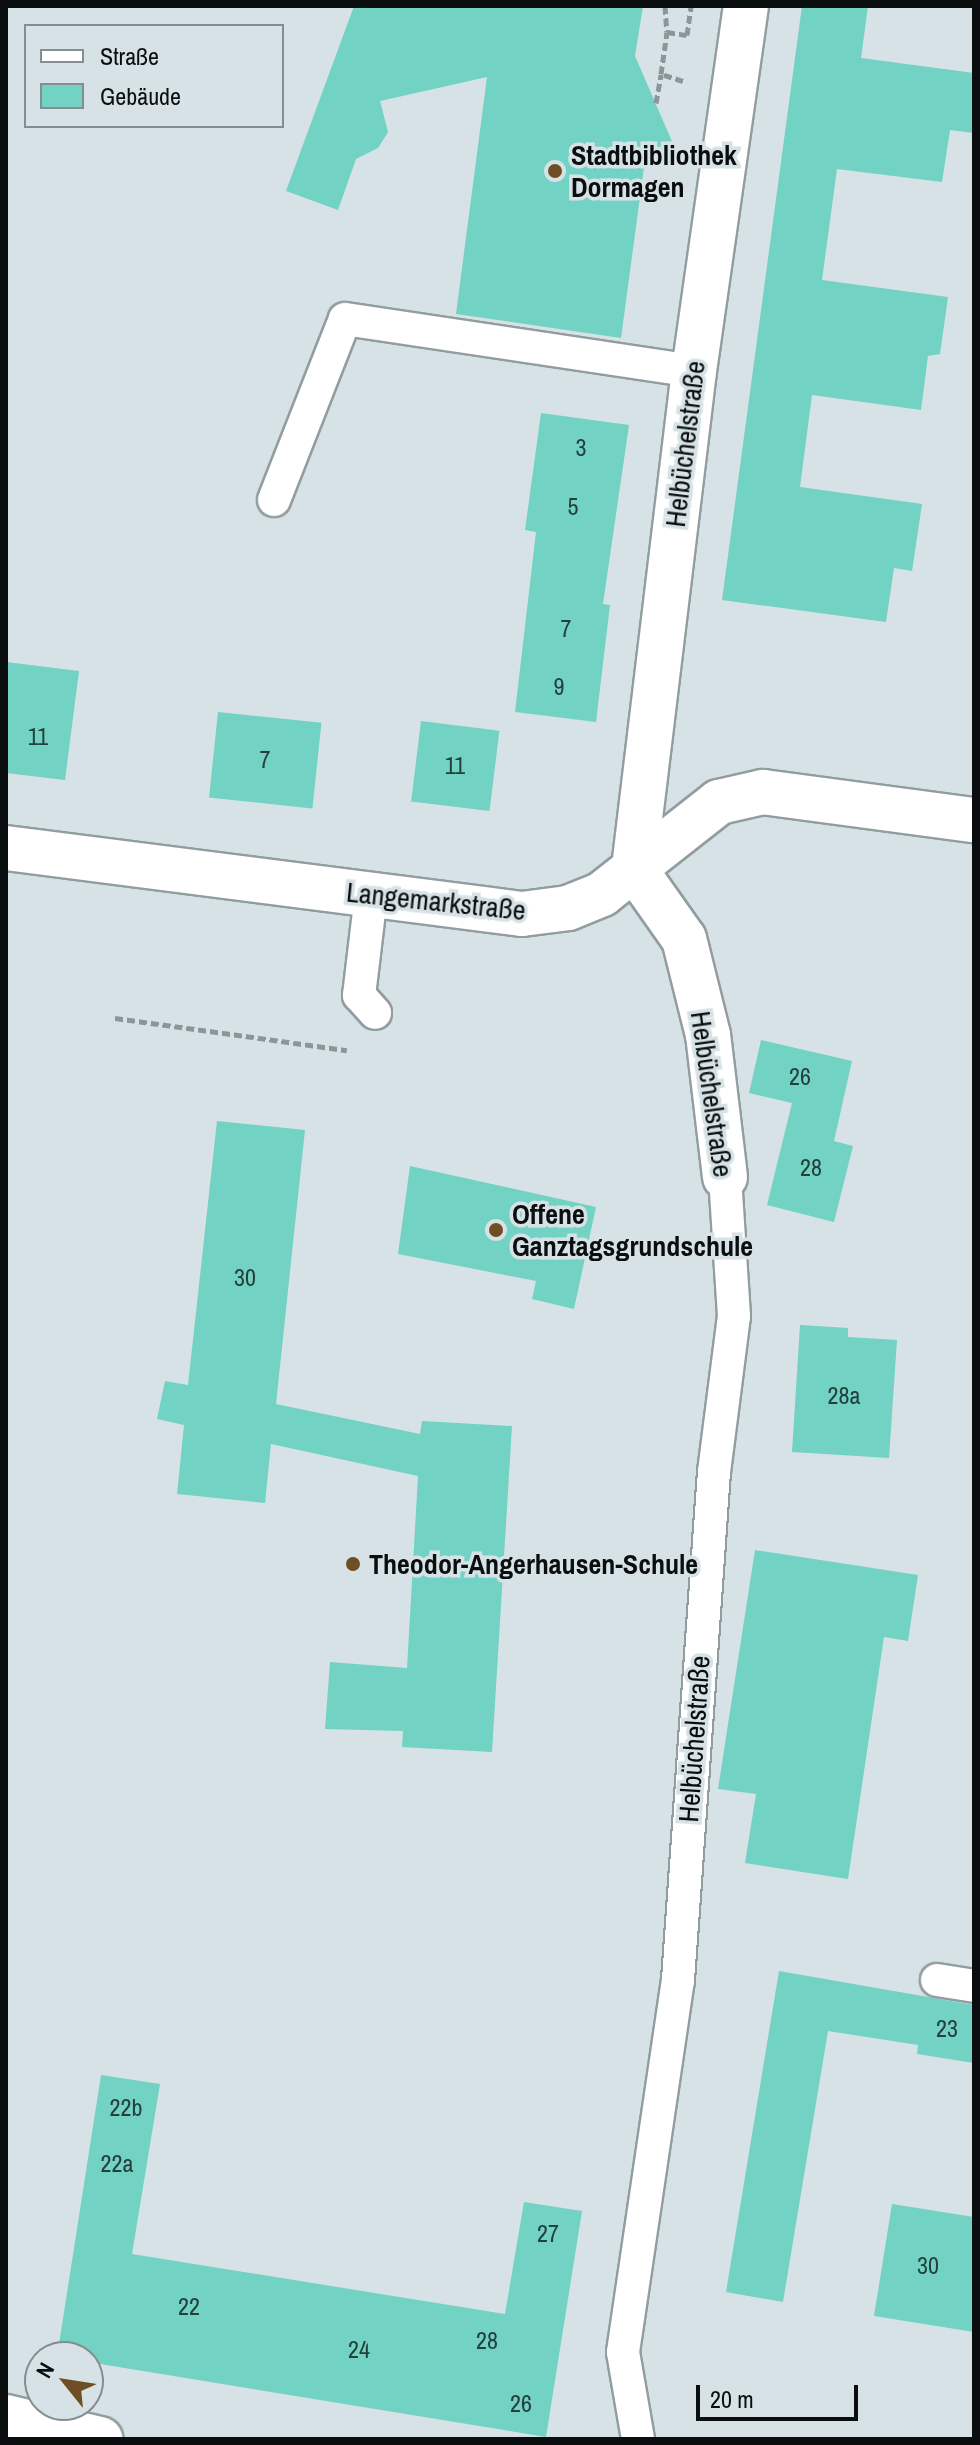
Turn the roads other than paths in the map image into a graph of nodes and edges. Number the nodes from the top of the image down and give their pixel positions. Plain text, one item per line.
1 (746, 6) edge
2 (694, 371) junction
3 (274, 500) dead end
4 (974, 820) edge
5 (6, 848) edge
6 (634, 868) junction
7 (371, 895) junction
8 (375, 1013) dead end
9 (725, 1177) joint
10 (937, 1980) dead end
11 (974, 1986) edge
12 (6, 2417) edge
13 (100, 2439) edge
14 (638, 2439) edge

1 - 2 street, Helbüchelstraße
2 - 3 lane
2 - 6 street, Helbüchelstraße
4 - 6 street, Langemarkstraße
5 - 7 street, Langemarkstraße
6 - 7 street, Langemarkstraße
6 - 9 street, Helbüchelstraße
7 - 8 lane
9 - 14 lane, Helbüchelstraße
10 - 11 lane
12 - 13 street

